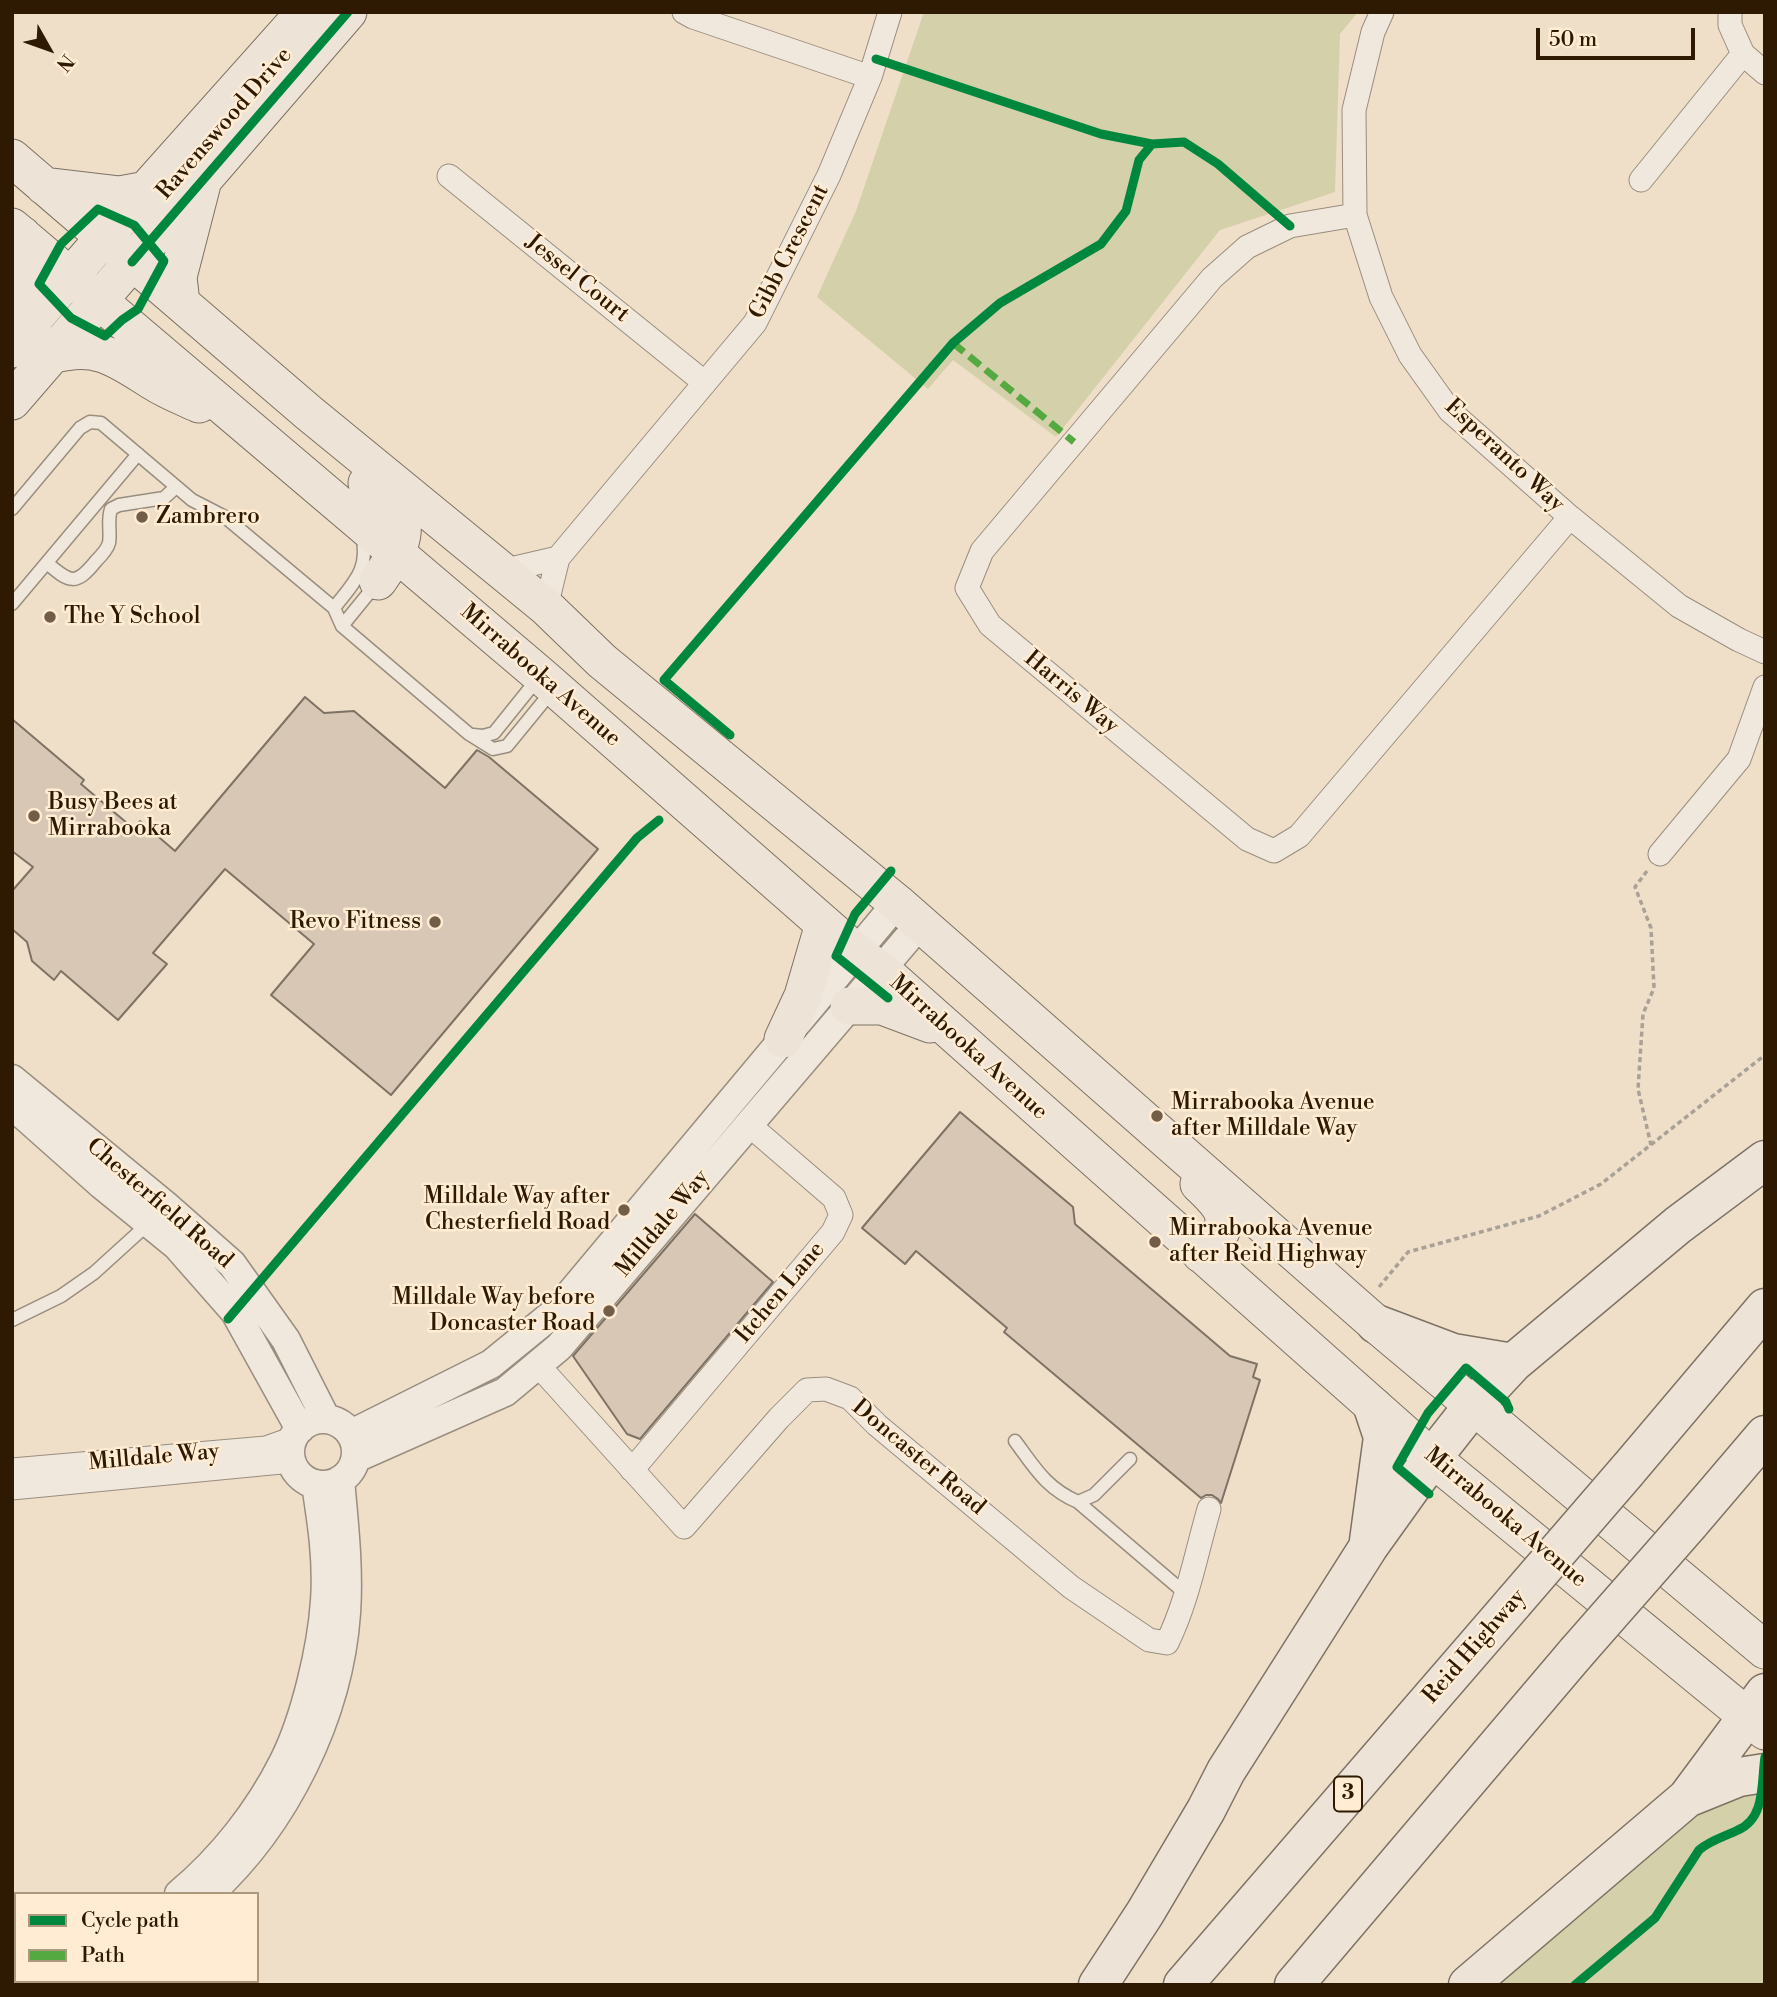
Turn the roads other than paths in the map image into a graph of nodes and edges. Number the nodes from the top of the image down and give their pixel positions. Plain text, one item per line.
1 (305, 12) edge
2 (348, 12) edge
3 (684, 12) edge
4 (890, 12) edge
5 (1382, 12) edge
6 (1730, 12) edge
7 (1743, 54) junction
8 (1765, 73) edge
9 (870, 77) junction
10 (12, 158) edge
11 (449, 176) dead end
12 (203, 179) junction
13 (1641, 180) dead end
14 (44, 186) junction
15 (147, 190) junction
16 (1355, 215) junction
17 (17, 231) edge
18 (104, 238) junction
19 (132, 262) junction
20 (71, 276) junction
21 (99, 301) junction
22 (181, 303) junction
23 (12, 320) edge
24 (12, 349) edge
25 (52, 355) junction
26 (705, 383) junction
27 (12, 401) edge
28 (309, 412) junction
29 (247, 427) junction
30 (138, 454) junction
31 (176, 487) junction
32 (12, 509) edge
33 (1570, 517) junction
34 (359, 522) junction
35 (558, 558) junction
36 (47, 563) junction
37 (397, 569) junction
38 (502, 571) junction
39 (12, 604) edge
40 (546, 607) junction
41 (334, 608) junction
42 (342, 626) junction
43 (1765, 652) edge
44 (602, 660) junction
45 (547, 681) junction
46 (1765, 687) edge
47 (469, 734) junction
48 (1660, 854) road end
49 (908, 913) junction
50 (824, 924) junction
51 (868, 960) junction
52 (849, 1006) junction
53 (956, 1037) junction
54 (783, 1039) junction
55 (12, 1079) edge
56 (12, 1105) edge
57 (1130, 1108) junction
58 (748, 1124) junction
59 (1765, 1160) edge
60 (157, 1214) junction
61 (1200, 1254) junction
62 (1376, 1307) junction
63 (1765, 1308) edge
64 (12, 1320) edge
65 (1513, 1363) junction
66 (537, 1364) junction
67 (1473, 1406) junction
68 (1373, 1407) junction
69 (1765, 1435) edge
70 (303, 1437) junction
71 (1015, 1441) dead end
72 (1432, 1458) junction
73 (1130, 1460) dead end
74 (341, 1464) junction
75 (12, 1470) edge
76 (632, 1470) junction
77 (12, 1488) edge
78 (1078, 1502) junction
79 (1209, 1509) dead end
80 (1368, 1546) junction
81 (1186, 1594) junction
82 (330, 1648) junction
83 (1765, 1650) edge
84 (1759, 1713) edge
85 (1765, 1773) edge
86 (1686, 1798) junction
87 (181, 1892) edge
88 (211, 1892) edge
89 (1098, 1985) edge
90 (1183, 1985) edge
91 (1294, 1985) edge
92 (1468, 1985) edge

1 - 15 main road, Ravenswood Drive
2 - 12 main road, Ravenswood Drive
3 - 9 street
4 - 9 street, Gibb Crescent
5 - 16 street, Esperanto Way
6 - 7 street
7 - 8 street
7 - 13 street
9 - 26 street, Gibb Crescent
10 - 14 main road
11 - 26 street, Jessel Court
12 - 19 main road, Ravenswood Drive
12 - 22 main road
14 - 15 main road
14 - 18 main road
15 - 18 main road, Ravenswood Drive
16 - 33 street, Esperanto Way
16 - 33 street, Harris Way
17 - 20 main road, Mirrabooka Avenue
17 - 23 main road
18 - 19 main road
18 - 20 main road, Ravenswood Drive
19 - 21 main road, Ravenswood Drive
19 - 22 main road
20 - 21 main road, Mirrabooka Avenue
20 - 24 main road, Ravenswood Drive
21 - 25 main road, Ravenswood Drive
21 - 29 main road, Mirrabooka Avenue
22 - 28 main road
25 - 27 main road, Ravenswood Drive
25 - 29 main road
26 - 35 street, Gibb Crescent
28 - 37 main road
28 - 38 main road
29 - 34 main road, Mirrabooka Avenue
30 - 31 lane
30 - 32 lane
30 - 36 lane
31 - 36 lane
31 - 41 lane
33 - 43 street, Esperanto Way
34 - 37 main road, Mirrabooka Avenue
34 - 41 lane
35 - 38 street
35 - 40 street, Gibb Crescent
36 - 39 lane
37 - 42 lane
37 - 45 main road, Mirrabooka Avenue
38 - 40 main road
40 - 44 main road
41 - 42 lane
42 - 47 lane
44 - 45 main road
44 - 49 main road
45 - 47 lane
45 - 47 lane
45 - 50 main road, Mirrabooka Avenue
46 - 48 street
49 - 51 street, Milldale Way
49 - 57 main road
50 - 51 main road, Mirrabooka Avenue
50 - 54 main road
51 - 52 street, Milldale Way
51 - 53 main road, Mirrabooka Avenue
51 - 54 street, Milldale Way
52 - 53 main road
52 - 58 street, Milldale Way
53 - 61 main road, Mirrabooka Avenue
54 - 74 street, Milldale Way
55 - 60 street, Chesterfield Road
56 - 60 street, Chesterfield Road
57 - 61 main road
57 - 62 main road
58 - 66 street, Milldale Way
58 - 76 street, Itchen Lane
59 - 65 highway
60 - 64 lane
60 - 70 street, Chesterfield Road
61 - 68 main road, Mirrabooka Avenue
62 - 65 highway
62 - 67 main road
63 - 90 highway, Reid Highway / 3, bridge
65 - 67 highway
66 - 74 street, Milldale Way
66 - 76 street, Doncaster Road
67 - 72 highway
67 - 83 main road
68 - 72 main road, Mirrabooka Avenue
68 - 80 highway
69 - 91 highway, bridge
70 - 74 street
70 - 74 street
70 - 75 street, Milldale Way
70 - 77 street, Milldale Way
71 - 78 lane
72 - 80 highway
72 - 84 main road, Mirrabooka Avenue
73 - 78 lane
74 - 82 street
76 - 81 street, Doncaster Road
78 - 81 lane
79 - 81 street, Doncaster Road
80 - 89 highway
82 - 87 street
82 - 88 street
84 - 86 highway
85 - 86 highway
86 - 92 highway

